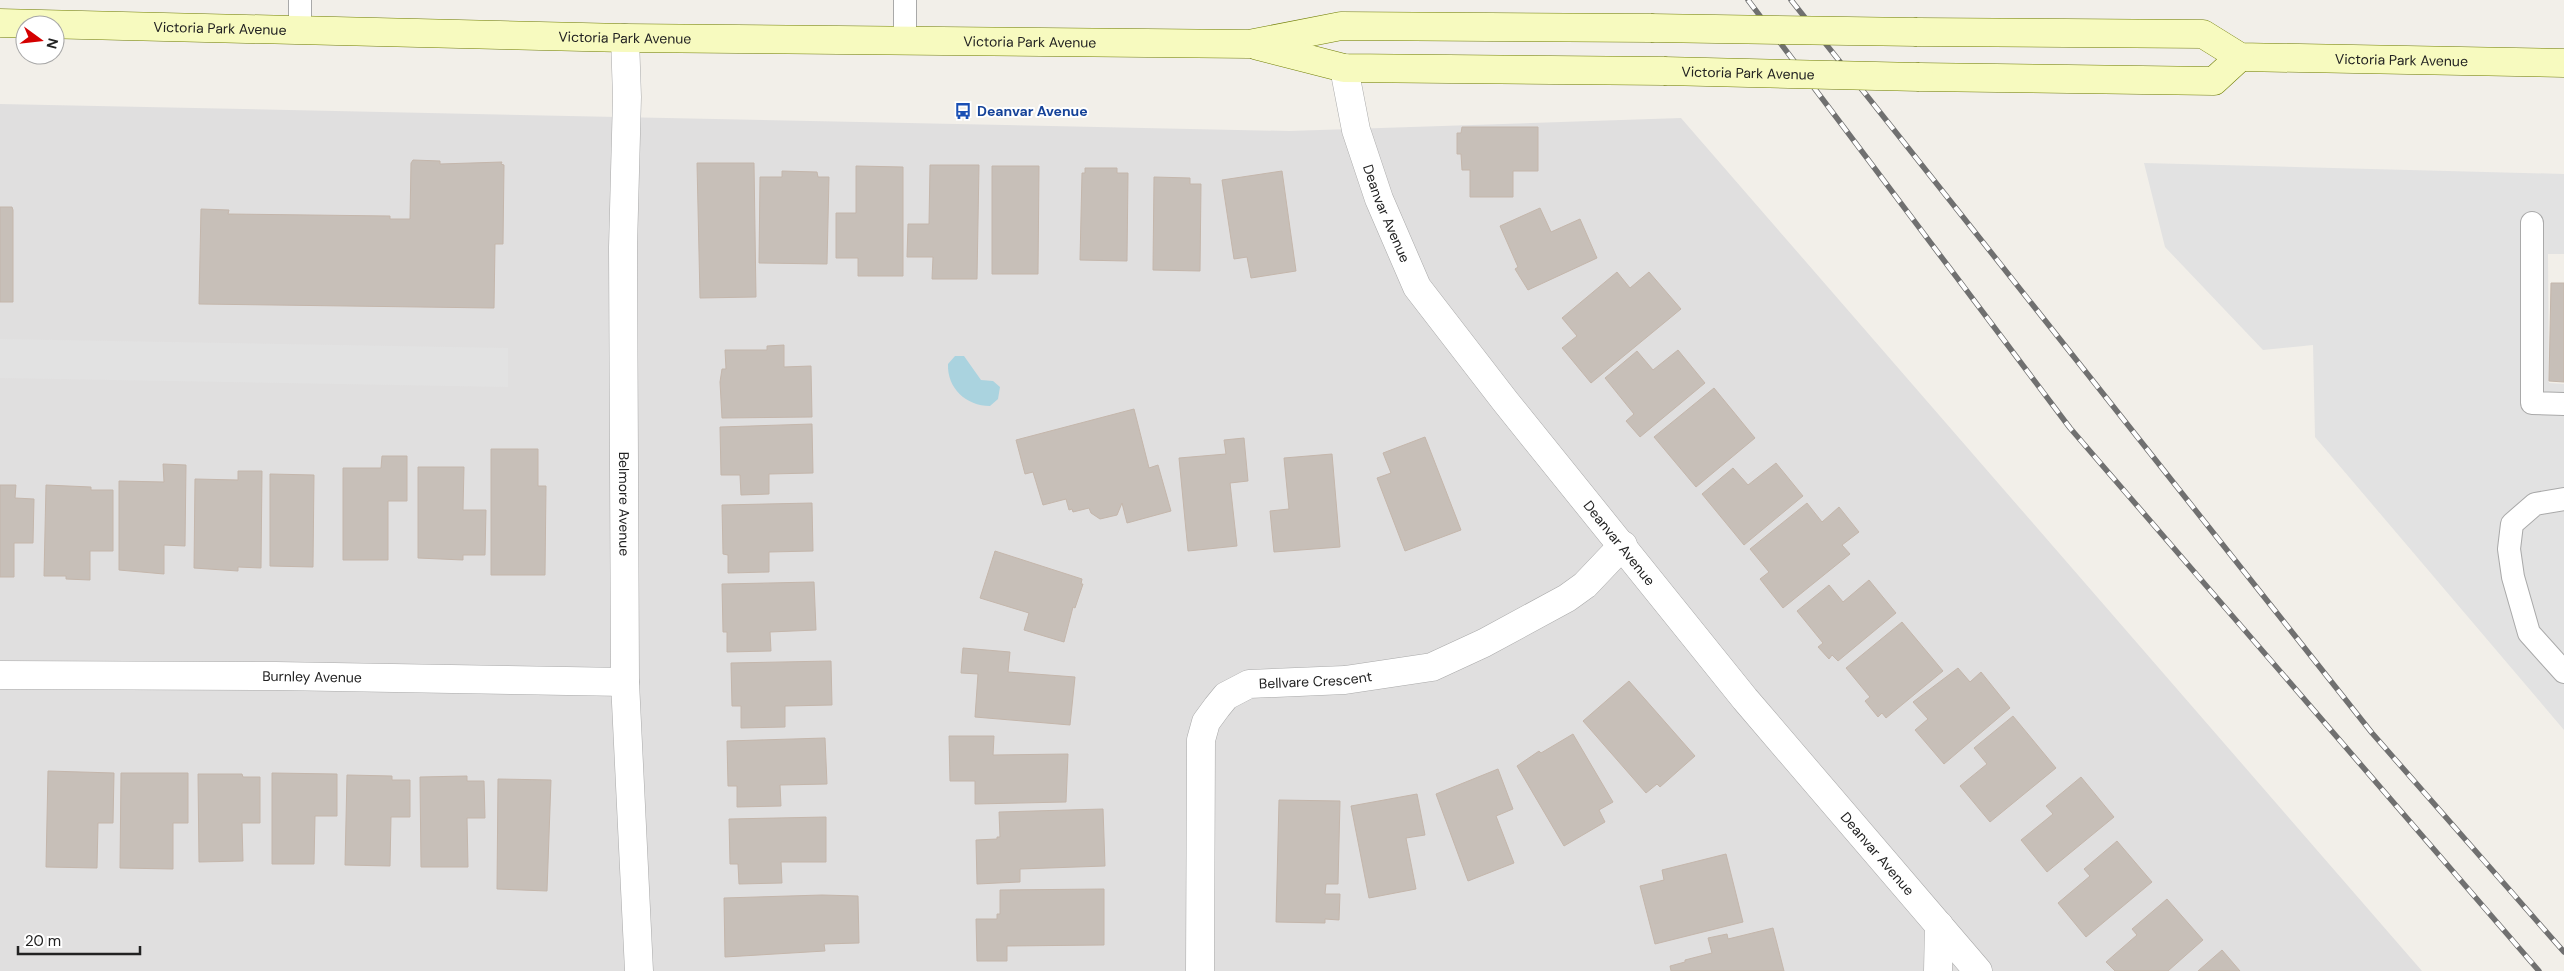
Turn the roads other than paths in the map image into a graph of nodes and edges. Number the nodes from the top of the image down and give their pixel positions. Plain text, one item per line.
1 (300, 0) edge
2 (905, 0) edge
3 (0, 23) edge
4 (300, 31) junction
5 (624, 38) junction
6 (904, 41) junction
7 (1249, 44) junction
8 (2240, 57) junction
9 (2564, 63) edge
10 (1344, 68) junction
11 (2532, 223) dead end
12 (2564, 404) edge
13 (2564, 499) edge
14 (1622, 545) junction
15 (2564, 672) edge
16 (0, 675) edge
17 (625, 682) junction
18 (1939, 925) junction
19 (639, 971) edge
20 (1200, 971) edge
21 (1938, 971) edge
22 (1978, 971) edge

1 - 4 lane
2 - 6 lane
3 - 4 main road, Victoria Park Avenue
4 - 5 main road, Victoria Park Avenue
5 - 6 main road, Victoria Park Avenue
5 - 17 street, Belmore Avenue
6 - 7 main road, Victoria Park Avenue
7 - 8 main road, Victoria Park Avenue, bridge
7 - 10 main road, Victoria Park Avenue
8 - 9 main road, Victoria Park Avenue
8 - 10 main road, Victoria Park Avenue, bridge
10 - 14 street, Deanvar Avenue
11 - 12 lane
13 - 15 lane
14 - 18 street, Deanvar Avenue
14 - 20 street, Bellvare Crescent
16 - 17 street, Burnley Avenue
17 - 19 street, Belmore Avenue
18 - 21 street
18 - 22 street, Deanvar Avenue

